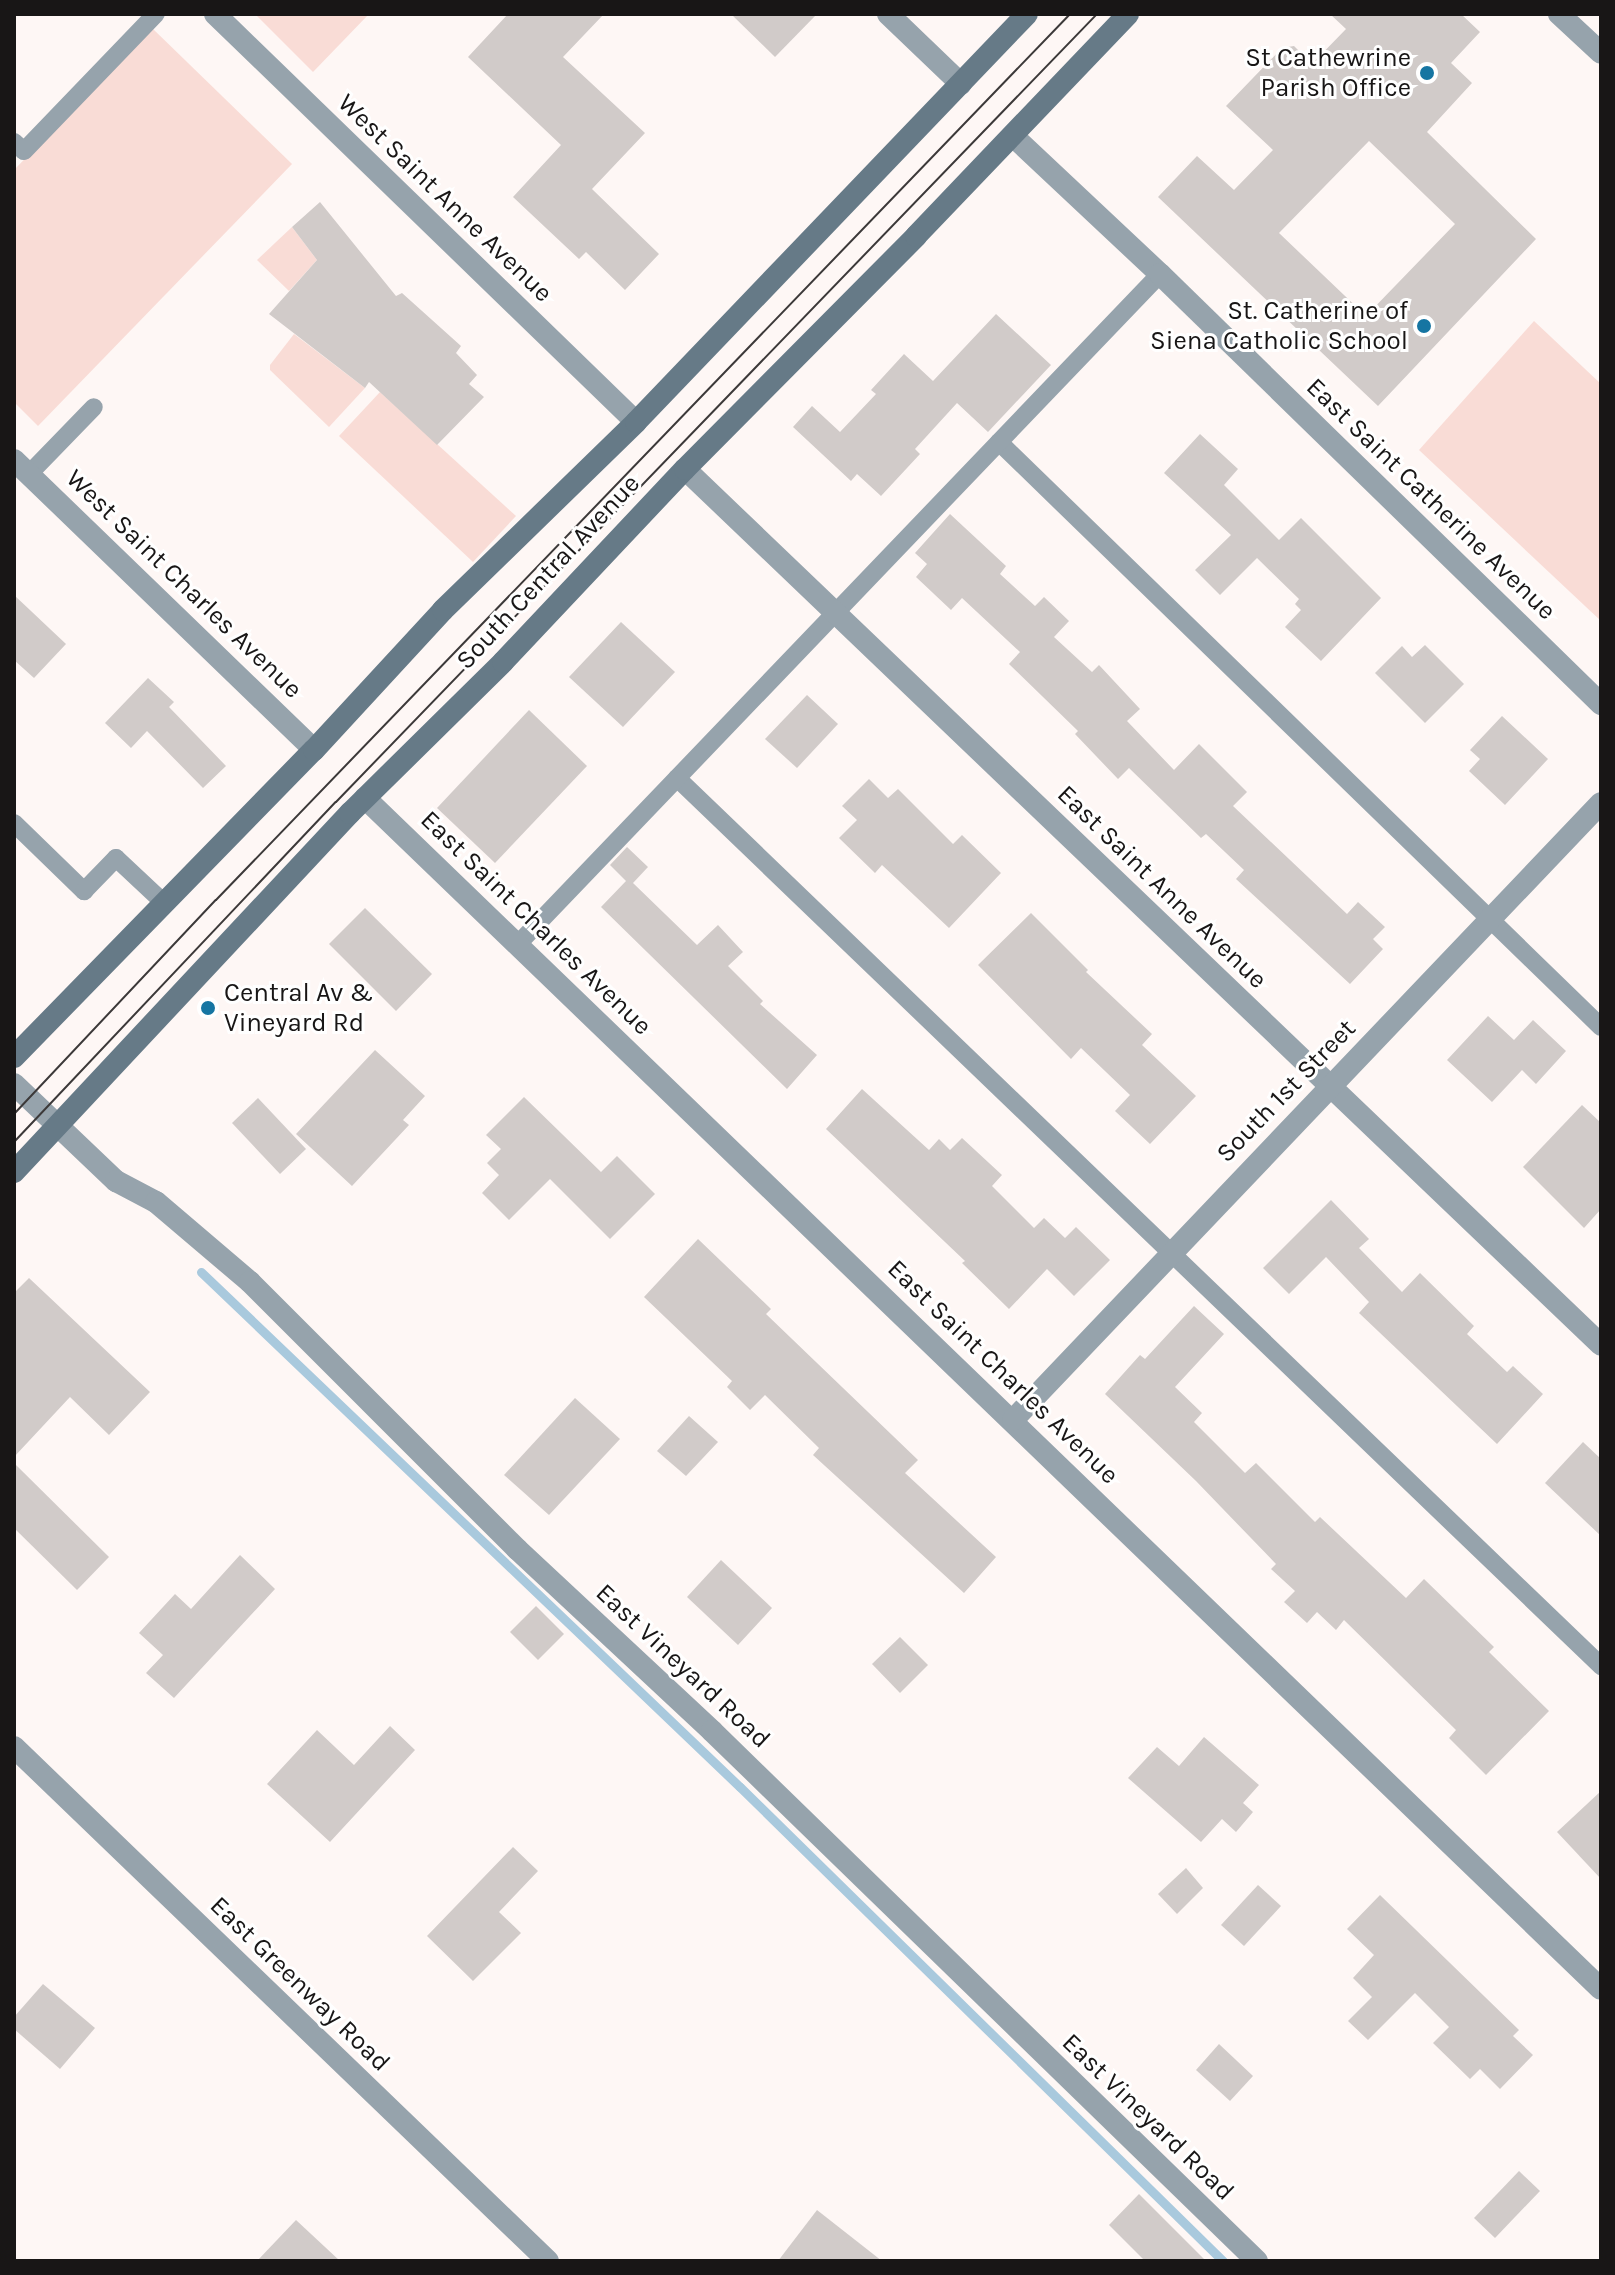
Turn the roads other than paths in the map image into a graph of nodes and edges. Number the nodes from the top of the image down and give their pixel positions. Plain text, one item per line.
1 (156, 14) edge
2 (215, 14) edge
3 (888, 14) edge
4 (1027, 14) edge
5 (1128, 14) edge
6 (1559, 14) edge
7 (1601, 53) edge
8 (961, 84) junction
9 (1013, 136) junction
10 (14, 142) edge
11 (1160, 274) junction
12 (94, 407) dead end
13 (636, 422) junction
14 (999, 442) junction
15 (21, 467) edge
16 (685, 469) junction
17 (835, 613) junction
18 (1601, 704) edge
19 (314, 750) junction
20 (677, 778) junction
21 (365, 798) junction
22 (1601, 803) edge
23 (14, 823) edge
24 (163, 902) junction
25 (1489, 919) junction
26 (518, 944) junction
27 (1601, 1027) edge
28 (14, 1057) edge
29 (14, 1084) edge
30 (1329, 1085) junction
31 (59, 1127) junction
32 (14, 1172) edge
33 (1172, 1252) junction
34 (1601, 1345) edge
35 (1013, 1420) junction
36 (1601, 1666) edge
37 (14, 1747) edge
38 (1601, 1989) edge
39 (548, 2261) edge
40 (1257, 2261) edge

1 - 10 lane
2 - 13 street, West Saint Anne Avenue
3 - 8 street
4 - 8 main road, South Central Avenue
5 - 9 main road, South Central Avenue
6 - 7 street
8 - 13 main road, South Central Avenue
9 - 11 street, East Saint Catherine Avenue
9 - 16 main road, South Central Avenue
11 - 14 lane
11 - 18 street, East Saint Catherine Avenue
12 - 15 lane
13 - 19 main road, South Central Avenue
14 - 17 lane
14 - 25 lane
15 - 19 street, West Saint Charles Avenue
16 - 17 street, East Saint Anne Avenue
16 - 21 main road, South Central Avenue
17 - 20 lane
17 - 30 street, East Saint Anne Avenue
19 - 24 main road, South Central Avenue
20 - 26 lane
20 - 33 lane
21 - 26 street, East Saint Charles Avenue
21 - 31 main road, South Central Avenue
22 - 25 street, South 1st Street
23 - 24 lane
24 - 28 main road, South Central Avenue
25 - 27 lane
25 - 30 street, South 1st Street
26 - 35 street, East Saint Charles Avenue
29 - 31 street, East Vineyard Road
30 - 33 street, South 1st Street
30 - 34 street, East Saint Anne Avenue
31 - 32 main road, South Central Avenue
31 - 40 street, East Vineyard Road
33 - 35 street, South 1st Street
33 - 36 lane
35 - 38 street, East Saint Charles Avenue
37 - 39 street, East Greenway Road

